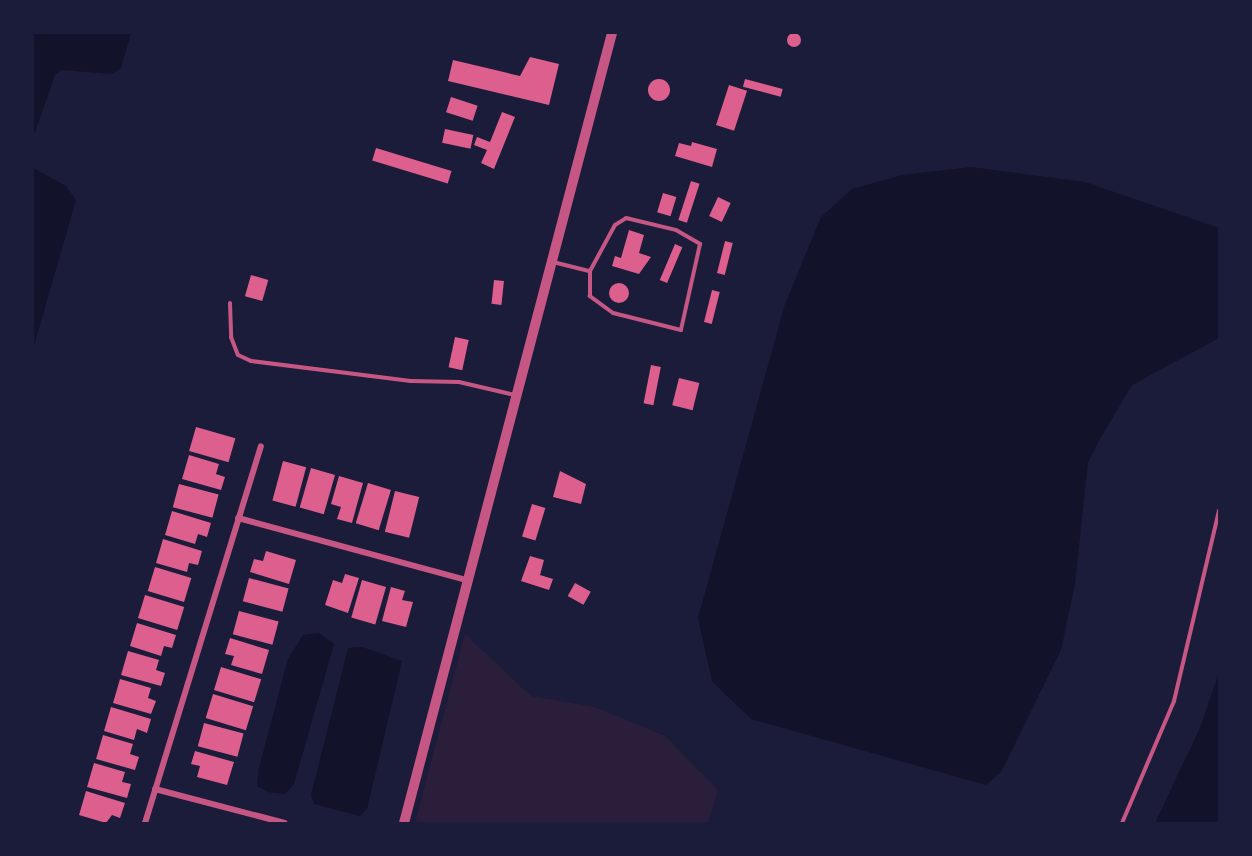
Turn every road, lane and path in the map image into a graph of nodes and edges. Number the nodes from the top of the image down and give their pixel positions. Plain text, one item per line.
1 (612, 33) edge
2 (552, 261) junction
3 (590, 271) junction
4 (230, 303) dead end
5 (516, 395) junction
6 (261, 446) dead end
7 (1219, 510) edge
8 (238, 518) junction
9 (466, 580) junction
10 (155, 789) junction
11 (145, 823) edge
12 (285, 823) edge
13 (404, 823) edge
14 (1122, 823) edge

1 - 2 street
2 - 3 lane
2 - 5 street
3 - 3 lane
4 - 5 lane
5 - 9 street
6 - 8 street
7 - 14 lane
8 - 9 street
8 - 10 street
9 - 13 street
10 - 11 street
10 - 12 street

